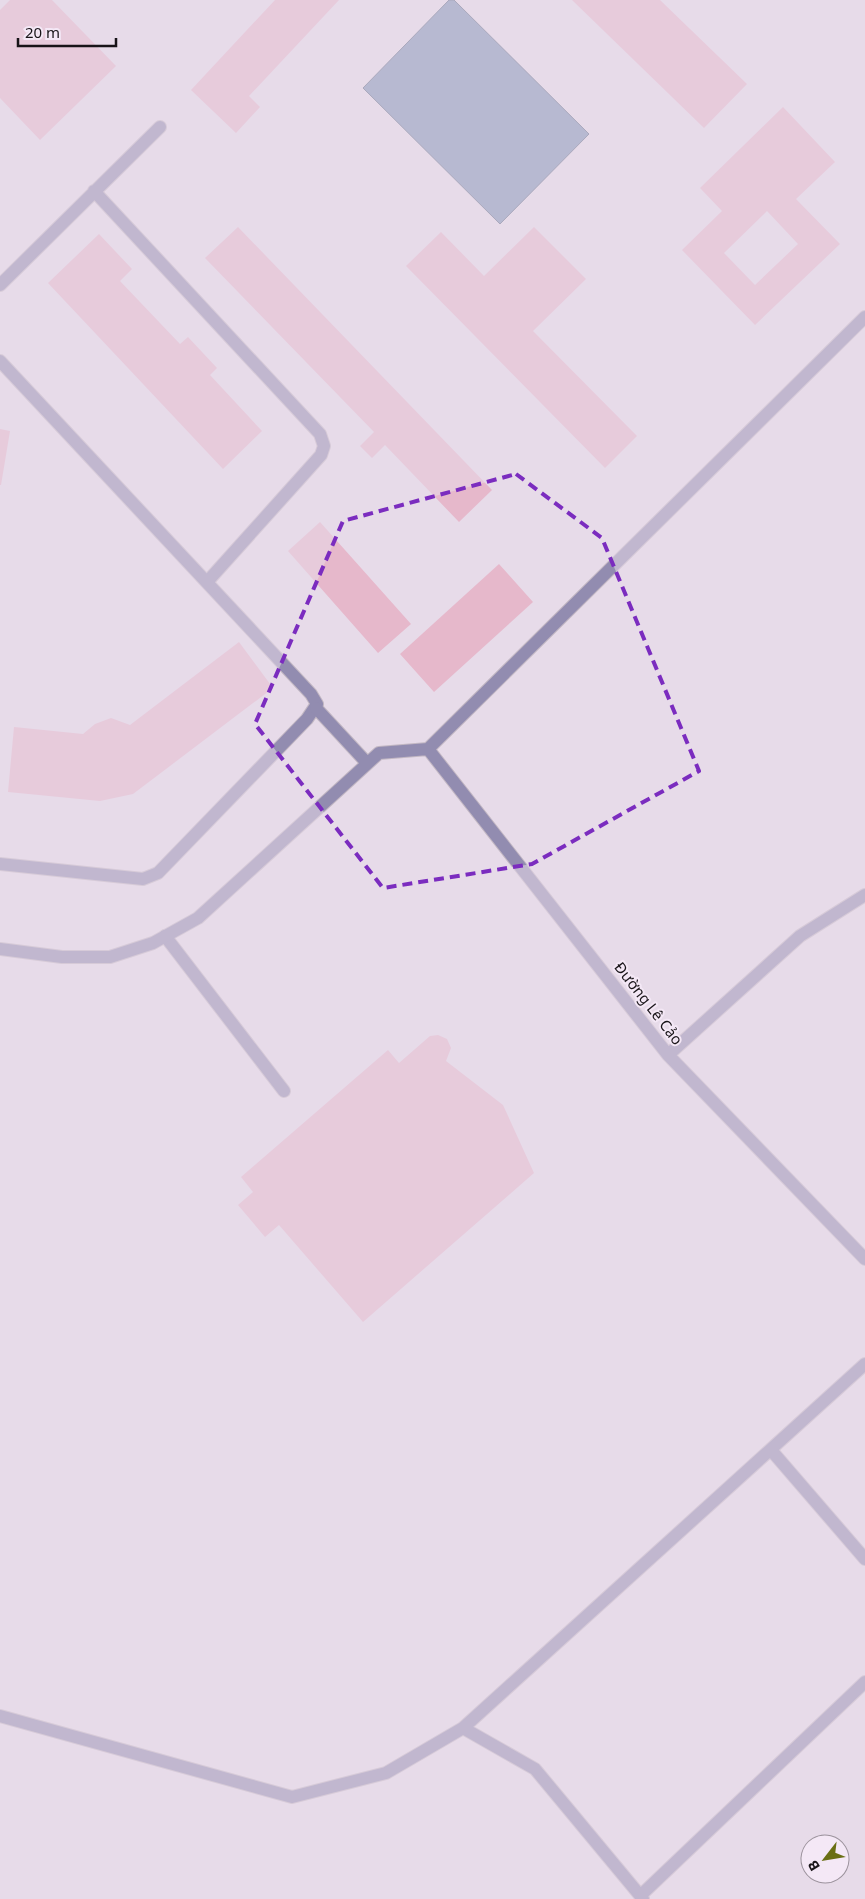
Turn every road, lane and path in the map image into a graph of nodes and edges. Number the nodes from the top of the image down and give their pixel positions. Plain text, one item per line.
1 (160, 126) dead end
2 (94, 191) junction
3 (0, 285) edge
4 (865, 317) edge
5 (0, 361) edge
6 (207, 582) junction
7 (316, 708) junction
8 (428, 749) junction
9 (367, 763) junction
10 (0, 864) edge
11 (865, 895) edge
12 (166, 936) junction
13 (0, 950) edge
14 (668, 1055) junction
15 (284, 1091) dead end
16 (865, 1259) edge
17 (865, 1364) edge
18 (770, 1450) junction
19 (865, 1559) edge
20 (865, 1682) edge
21 (0, 1716) edge
22 (463, 1728) junction
23 (642, 1897) edge

1 - 2 street
2 - 3 street
2 - 6 street
4 - 8 street
5 - 6 street
6 - 7 street
7 - 9 street
7 - 10 street
8 - 9 street
8 - 14 street, Đường Lê Cảo
9 - 12 street
11 - 14 street
12 - 13 street
12 - 15 street
14 - 16 street, Đường Lê Cảo
17 - 18 street
18 - 19 street
18 - 22 street
20 - 23 street
21 - 22 street
22 - 23 street

